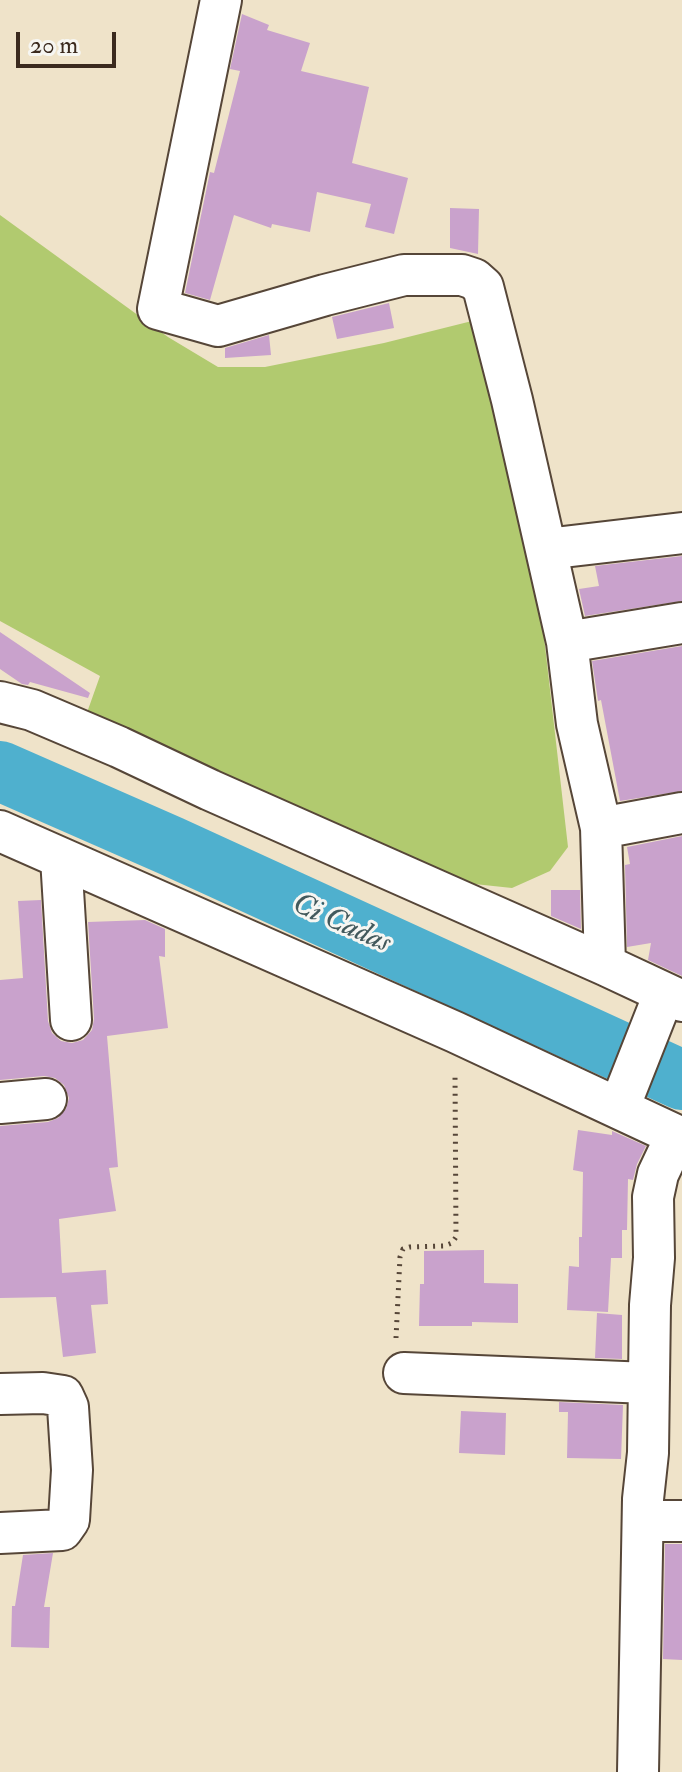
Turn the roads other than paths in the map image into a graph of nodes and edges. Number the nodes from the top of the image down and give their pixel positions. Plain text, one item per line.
1 (221, 0) edge
2 (682, 533) edge
3 (546, 549) junction
4 (682, 623) edge
5 (567, 642) junction
6 (0, 702) edge
7 (682, 813) edge
8 (601, 828) junction
9 (0, 831) edge
10 (61, 858) junction
11 (605, 965) junction
12 (668, 1001) edge
13 (71, 1020) dead end
14 (46, 1099) dead end
15 (622, 1101) junction
16 (0, 1103) edge
17 (679, 1137) edge
18 (404, 1373) road end
19 (648, 1383) junction
20 (0, 1394) edge
21 (663, 1521) edge
22 (0, 1533) edge
23 (638, 1772) edge

1 - 3 street
2 - 3 street
3 - 5 street
4 - 5 street
5 - 8 street
6 - 11 street
7 - 8 street
8 - 11 street
9 - 10 street
10 - 13 street
10 - 15 street
11 - 12 street
12 - 15 street
14 - 16 street
15 - 17 street
17 - 19 street
18 - 19 street
19 - 21 street
20 - 22 street
21 - 23 street

